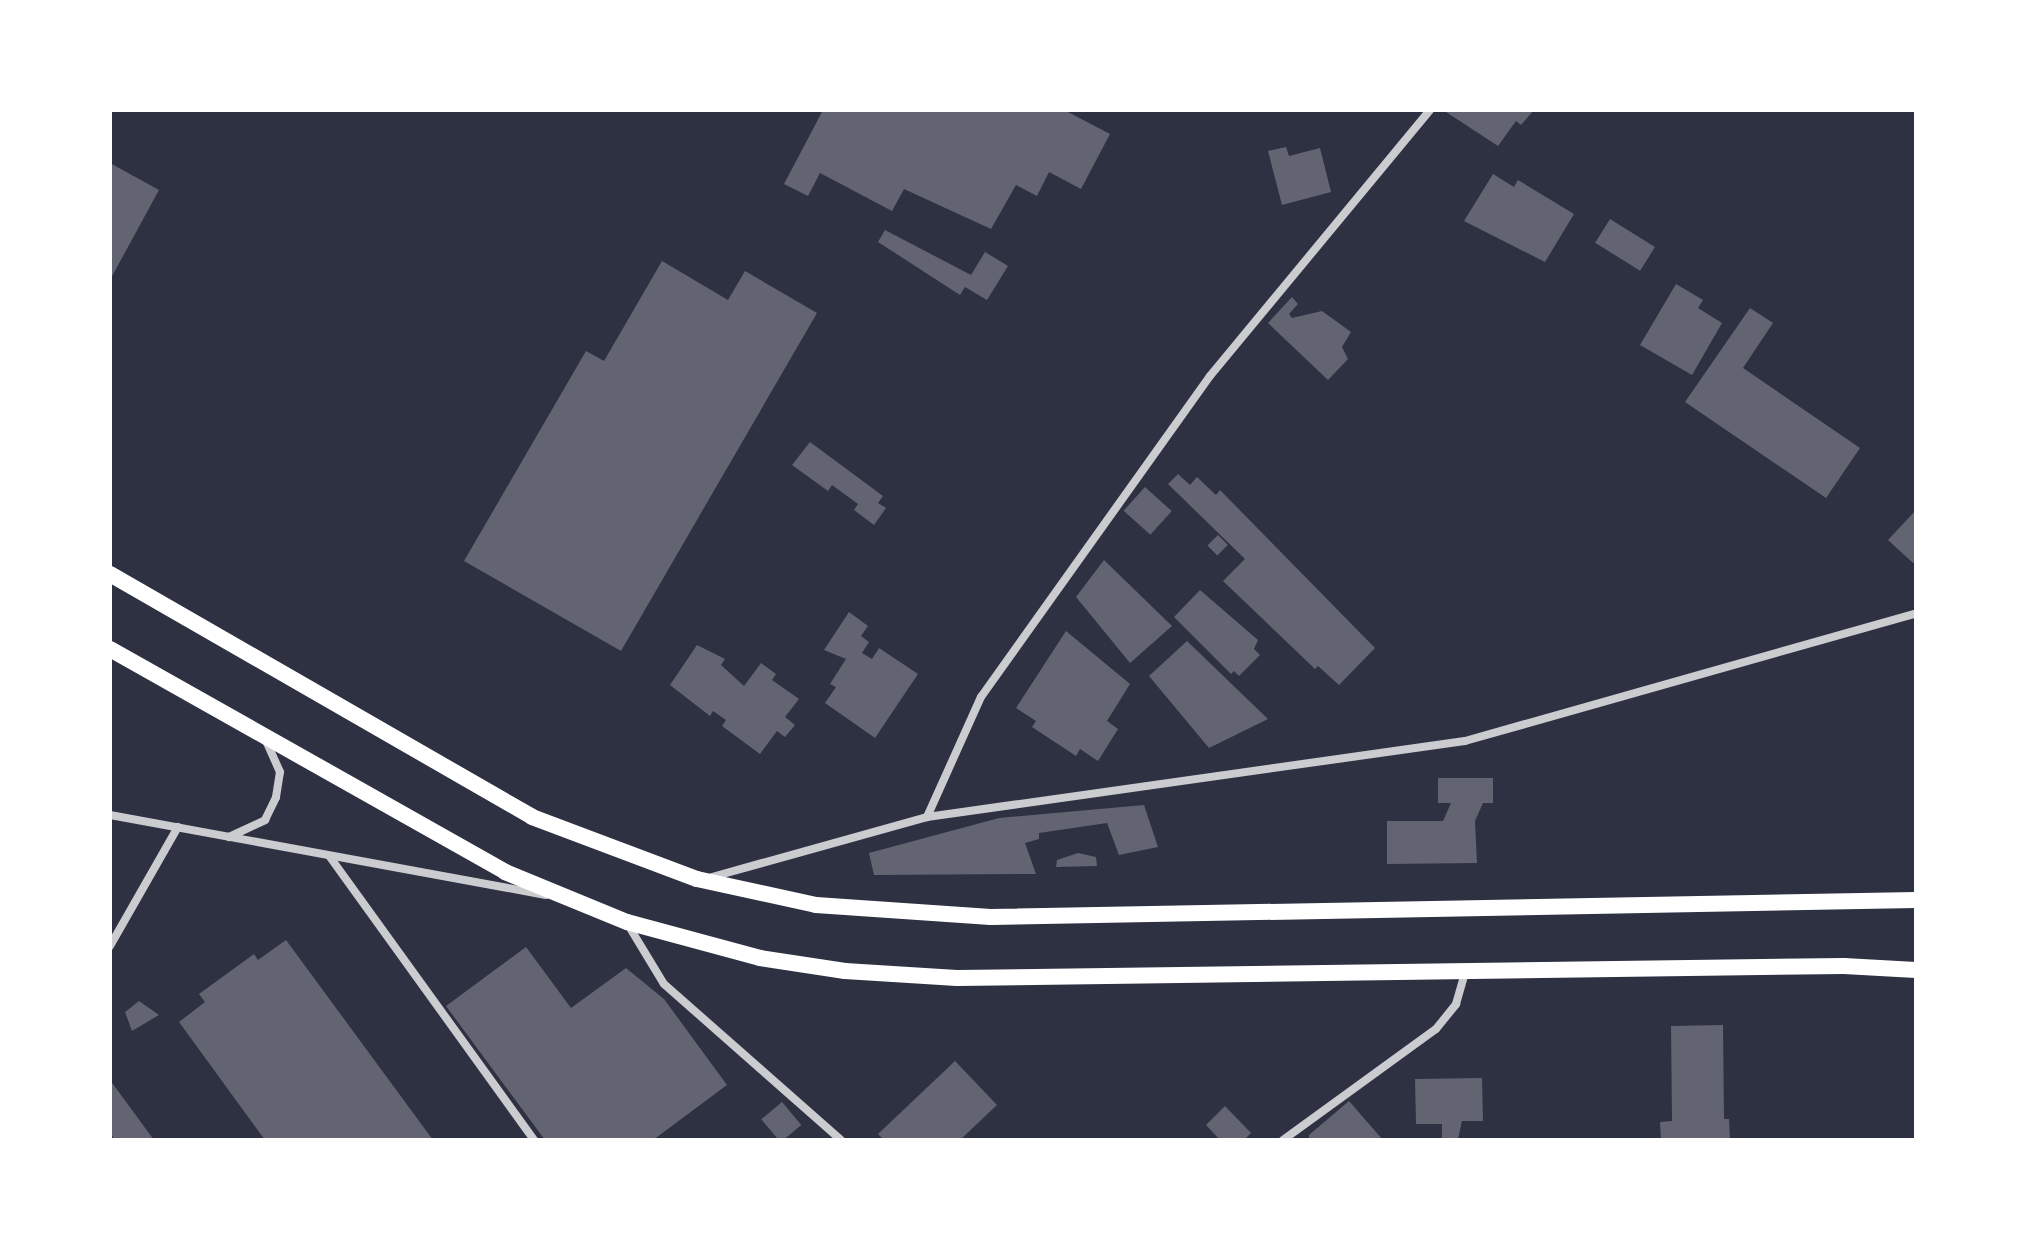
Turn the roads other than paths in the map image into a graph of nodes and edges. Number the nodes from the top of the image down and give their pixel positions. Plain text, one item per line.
1 (1430, 110) edge
2 (110, 574) edge
3 (1916, 613) edge
4 (110, 649) edge
5 (266, 739) junction
6 (110, 815) edge
7 (927, 817) junction
8 (178, 827) junction
9 (228, 837) junction
10 (330, 856) junction
11 (697, 879) junction
12 (562, 898) junction
13 (1916, 900) edge
14 (627, 922) junction
15 (110, 946) edge
16 (1916, 970) edge
17 (1465, 972) junction
18 (534, 1140) edge
19 (841, 1140) edge
20 (1283, 1140) edge

1 - 7 street
2 - 11 main road
3 - 7 street
4 - 5 main road
5 - 9 street
5 - 12 main road
6 - 8 street
7 - 11 street
8 - 9 street
8 - 15 street
9 - 10 street
10 - 12 street
10 - 18 street
11 - 13 main road
12 - 14 main road
14 - 17 main road
14 - 19 street
16 - 17 main road
17 - 20 street

